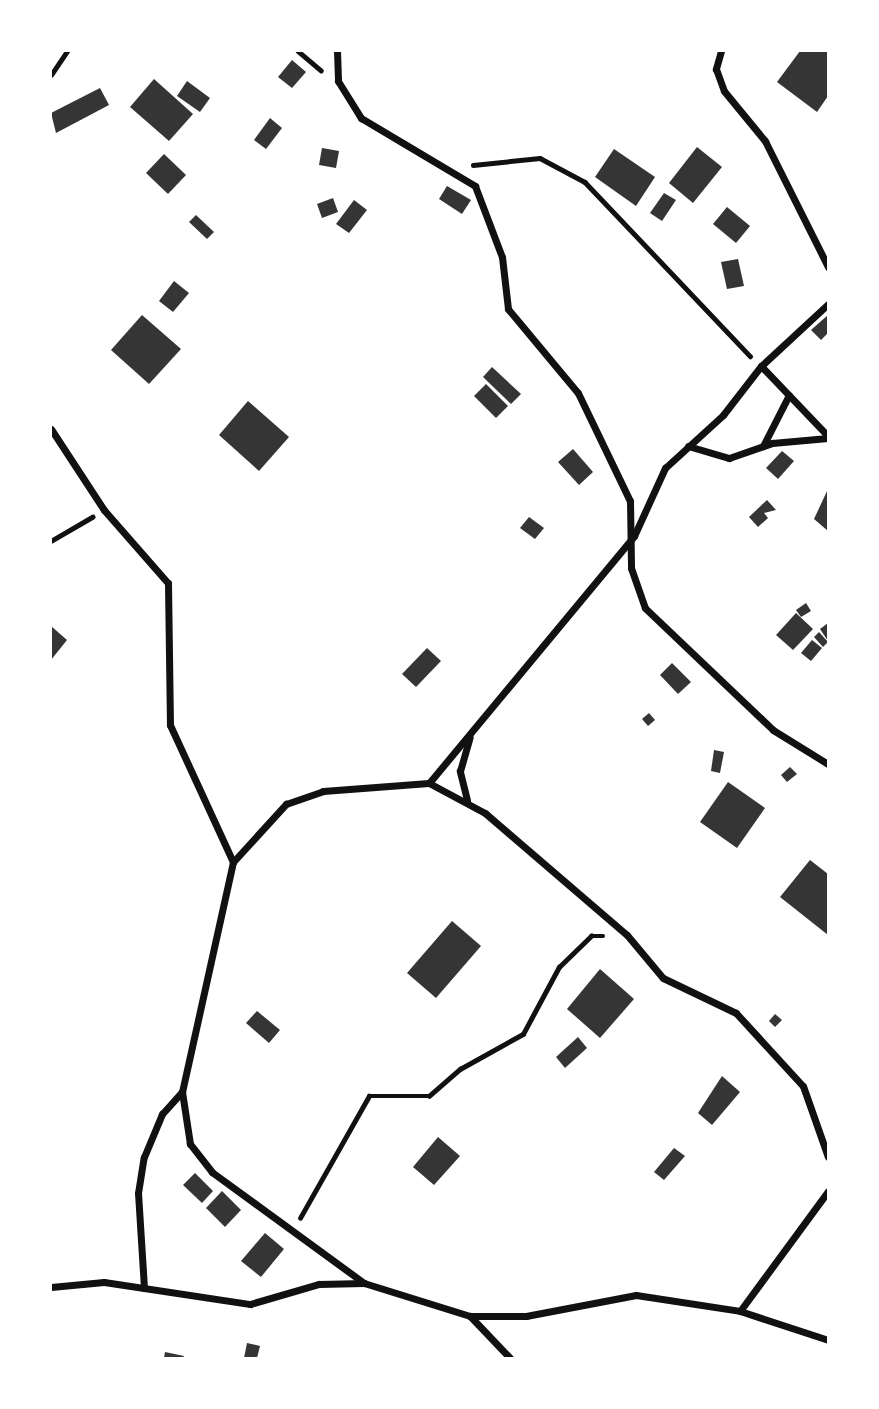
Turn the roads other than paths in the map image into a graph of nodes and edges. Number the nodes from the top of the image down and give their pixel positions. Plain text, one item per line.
1 (337, 51) edge
2 (722, 51) edge
3 (828, 267) edge
4 (828, 304) edge
5 (761, 366) junction
6 (789, 395) junction
7 (51, 429) edge
8 (828, 437) edge
9 (688, 446) junction
10 (763, 446) junction
11 (634, 536) junction
12 (471, 733) junction
13 (828, 764) edge
14 (429, 783) junction
15 (467, 800) junction
16 (233, 862) junction
17 (182, 1092) junction
18 (828, 1157) edge
19 (828, 1191) edge
20 (364, 1283) junction
21 (51, 1287) edge
22 (144, 1288) junction
23 (740, 1311) junction
24 (470, 1316) junction
25 (828, 1340) edge
26 (510, 1358) edge

1 - 11 street
2 - 3 street
4 - 5 street
5 - 6 street
5 - 9 street
6 - 8 street
6 - 10 street
7 - 16 street
8 - 10 street
9 - 10 street
9 - 11 street
11 - 12 street
11 - 13 street
12 - 14 street
12 - 15 street
14 - 15 street
14 - 16 street
15 - 18 street
16 - 17 street
17 - 20 street
17 - 22 street
19 - 23 street
20 - 22 street
20 - 24 street
21 - 22 street
23 - 24 street
23 - 25 street
24 - 26 street

